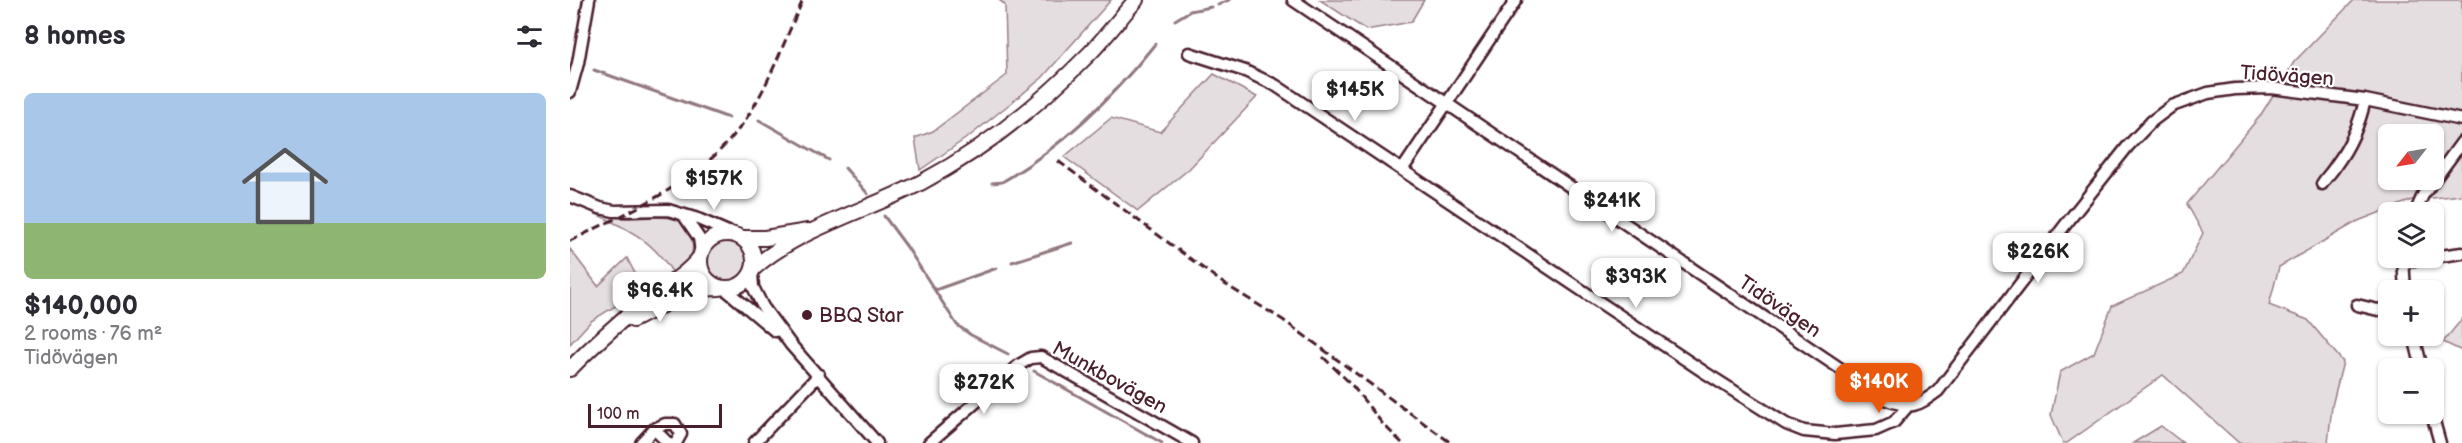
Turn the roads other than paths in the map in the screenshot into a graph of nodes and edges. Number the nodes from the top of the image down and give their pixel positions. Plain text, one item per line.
1 (589, 0) edge
2 (1136, 0) edge
3 (1293, 0) edge
4 (1516, 0) edge
5 (1189, 53) dead end
6 (570, 92) edge
7 (2365, 100) junction
8 (1446, 104) junction
9 (2462, 120) edge
10 (2462, 142) edge
11 (1402, 170) junction
12 (2322, 184) dead end
13 (570, 196) edge
14 (2420, 202) edge
15 (684, 216) junction
16 (820, 228) junction
17 (738, 236) junction
18 (2462, 253) edge
19 (700, 255) junction
20 (2444, 255) edge
21 (753, 271) junction
22 (723, 288) junction
23 (2357, 305) dead end
24 (2378, 310) edge
25 (597, 341) junction
26 (791, 345) junction
27 (570, 369) edge
28 (819, 375) junction
29 (1907, 407) junction
30 (2435, 424) edge
31 (654, 429) junction
32 (641, 443) edge
33 (668, 443) edge
34 (676, 443) edge
35 (754, 443) edge
36 (877, 443) edge
37 (929, 443) edge
38 (1192, 443) edge
39 (2440, 443) edge

1 - 6 street
2 - 16 main road
3 - 8 street, Tidövägen
4 - 8 street
5 - 11 street
7 - 9 street, Tidövägen
7 - 12 street
7 - 29 street, Tidövägen
8 - 11 street
8 - 29 street, Tidövägen
10 - 14 street
11 - 29 street
13 - 15 street
15 - 17 street
15 - 19 street
16 - 17 main road
16 - 21 main road
17 - 19 main road
17 - 21 main road
18 - 20 street
19 - 22 main road
19 - 25 main road
21 - 22 main road
21 - 26 street
22 - 25 main road
22 - 26 street
23 - 24 street
25 - 27 main road
26 - 28 street
28 - 35 street
28 - 36 street
30 - 39 street
31 - 32 street
31 - 33 street
31 - 34 street
37 - 38 street, Munkbovägen

